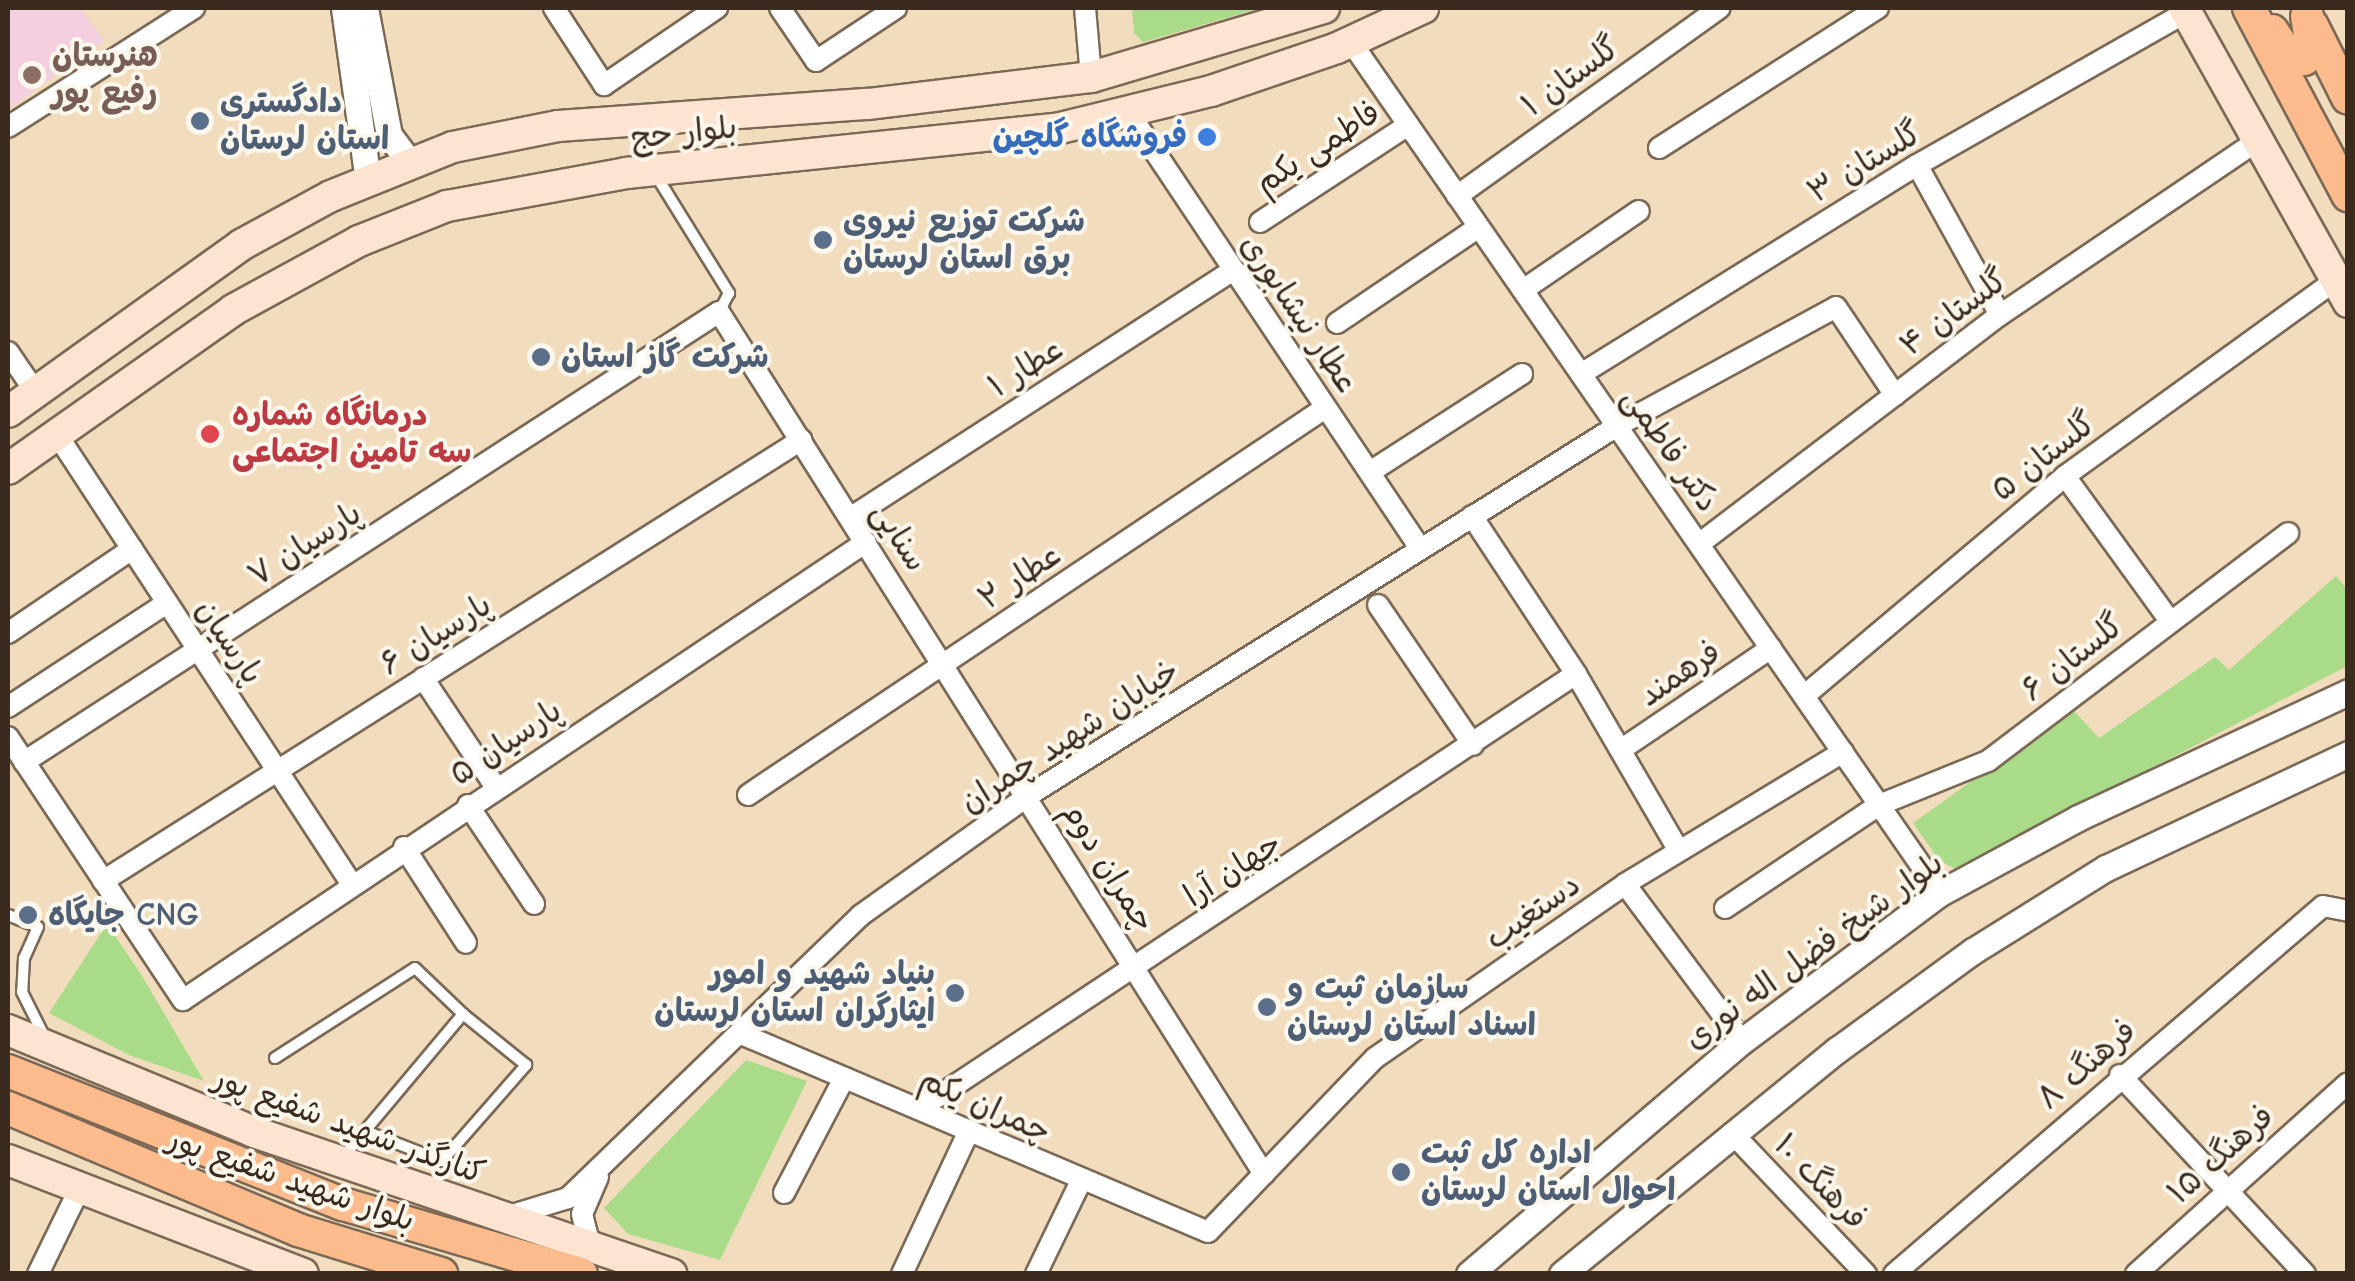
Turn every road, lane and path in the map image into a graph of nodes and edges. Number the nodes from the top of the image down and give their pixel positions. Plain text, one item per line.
1 (194, 8) edge
2 (344, 8) edge
3 (366, 8) edge
4 (554, 8) edge
5 (717, 8) edge
6 (780, 8) edge
7 (896, 8) edge
8 (1085, 8) edge
9 (1324, 8) edge
10 (1423, 8) edge
11 (1720, 8) edge
12 (1878, 8) edge
13 (2252, 8) edge
14 (2185, 10) edge
15 (2305, 12) edge
16 (1350, 42) junction
17 (1091, 78) junction
18 (2348, 98) edge
19 (814, 108) junction
20 (1129, 113) junction
21 (730, 114) junction
22 (2348, 123) edge
23 (1408, 125) junction
24 (8, 127) edge
25 (2254, 143) junction
26 (1659, 148) dead end
27 (820, 154) junction
28 (2322, 155) junction
29 (736, 163) junction
30 (411, 164) junction
31 (1917, 164) junction
32 (653, 170) junction
33 (368, 182) junction
34 (2348, 195) edge
35 (1457, 196) junction
36 (1640, 210) dead end
37 (1260, 222) dead end
38 (1479, 227) junction
39 (1234, 270) junction
40 (1522, 290) junction
41 (2341, 291) edge
42 (718, 312) junction
43 (2000, 315) junction
44 (1337, 324) dead end
45 (8, 352) edge
46 (1522, 374) dead end
47 (1581, 374) junction
48 (34, 390) junction
49 (1894, 395) junction
50 (1325, 408) junction
51 (8, 412) edge
52 (1617, 426) junction
53 (56, 433) junction
54 (801, 440) junction
55 (8, 469) edge
56 (1370, 472) junction
57 (2065, 476) junction
58 (1472, 516) junction
59 (850, 518) junction
60 (2288, 532) dead end
61 (866, 542) junction
62 (1698, 544) junction
63 (1420, 548) junction
64 (132, 549) junction
65 (167, 602) junction
66 (1378, 605) dead end
67 (2170, 621) junction
68 (8, 633) edge
69 (1771, 648) junction
70 (199, 650) junction
71 (945, 664) junction
72 (1576, 674) junction
73 (423, 678) junction
74 (2348, 692) edge
75 (1804, 696) junction
76 (8, 707) edge
77 (8, 737) edge
78 (1473, 744) junction
79 (1622, 749) junction
80 (1843, 752) junction
81 (2348, 754) edge
82 (24, 762) junction
83 (278, 770) junction
84 (495, 786) junction
85 (748, 795) dead end
86 (1029, 795) junction
87 (468, 804) junction
88 (1879, 805) junction
89 (404, 847) junction
90 (1678, 850) junction
91 (103, 881) junction
92 (351, 884) junction
93 (1625, 884) junction
94 (1940, 892) junction
95 (534, 904) dead end
96 (1725, 908) dead end
97 (2348, 911) edge
98 (8, 915) edge
99 (466, 943) dead end
100 (1136, 970) junction
101 (463, 1014) junction
102 (8, 1030) edge
103 (739, 1034) junction
104 (1742, 1041) junction
105 (50, 1048) junction
106 (275, 1058) dead end
107 (8, 1071) edge
108 (2120, 1075) junction
109 (844, 1078) junction
110 (2348, 1083) edge
111 (8, 1108) edge
112 (919, 1109) junction
113 (365, 1131) junction
114 (969, 1131) junction
115 (1732, 1133) junction
116 (8, 1160) edge
117 (339, 1162) junction
118 (606, 1162) junction
119 (1264, 1174) junction
120 (1082, 1182) junction
121 (2226, 1188) junction
122 (78, 1192) junction
123 (784, 1194) dead end
124 (494, 1215) junction
125 (1208, 1232) joint
126 (592, 1262) edge
127 (291, 1271) edge
128 (38, 1274) edge
129 (441, 1274) edge
130 (672, 1274) edge
131 (902, 1274) edge
132 (1036, 1274) edge
133 (1469, 1274) edge
134 (1562, 1274) edge
135 (1866, 1274) edge
136 (1894, 1274) edge
137 (2136, 1274) edge
138 (2305, 1274) edge

1 - 24 street
2 - 33 street
3 - 30 street
4 - 5 street
6 - 7 street
8 - 17 street
9 - 17 main road, بلوار حج
10 - 16 main road, بلوار حج
11 - 35 street, گلستان ۱
12 - 26 street
13 - 15 main road
13 - 28 main road
14 - 25 main road
14 - 31 street, گلستان ۳
15 - 18 main road
16 - 20 main road, بلوار حج
16 - 23 street, دکتر فاطمی
17 - 19 main road, بلوار حج
19 - 21 main road, بلوار حج
19 - 27 main road
20 - 27 main road, بلوار حج
20 - 39 street, عطار نیشابوری
21 - 29 main road
21 - 30 main road, بلوار حج
22 - 28 main road
23 - 35 street, دکتر فاطمی
23 - 37 street, فاطمی یکم
25 - 41 main road
25 - 43 street, گلستان ۴
27 - 29 main road, بلوار حج
28 - 34 main road
29 - 32 main road, بلوار حج
30 - 33 main road, بلوار حج
31 - 43 street
31 - 47 street, گلستان ۳
32 - 42 lane
32 - 53 main road, بلوار حج
33 - 48 main road, بلوار حج
35 - 38 street, دکتر فاطمی
36 - 40 street
38 - 40 street, دکتر فاطمی
38 - 44 street
39 - 50 street, عطار نیشابوری
39 - 59 street, عطار ۱
40 - 47 street, دکتر فاطمی
41 - 57 street, گلستان ۵
42 - 54 street, سنایی
42 - 70 street, پارسیان ۷
43 - 49 street, گلستان ۴
45 - 48 street
46 - 56 street
47 - 52 street, دکتر فاطمی
48 - 51 main road, بلوار حج
49 - 52 street, خیابان شهید چمران
49 - 62 street, گلستان ۴
50 - 56 street, عطار نیشابوری
50 - 71 street, عطار ۲
52 - 58 street, خیابان شهید چمران
52 - 62 street, دکتر فاطمی
53 - 55 main road, بلوار حج
53 - 64 street, پارسیان
54 - 59 street, سنایی
54 - 73 street, پارسیان ۶
56 - 63 street, عطار نیشابوری
57 - 67 street
57 - 75 street, گلستان ۵
58 - 63 street, خیابان شهید چمران
58 - 72 street
59 - 61 street, سنایی
60 - 67 street, گلستان ۶
61 - 71 street, سنایی
61 - 84 street, پارسیان ۵
62 - 69 street, دکتر فاطمی
63 - 86 street, خیابان شهید چمران
64 - 65 street, پارسیان
64 - 68 street
65 - 70 street, پارسیان
65 - 76 street
66 - 78 street
67 - 88 street, گلستان ۶
69 - 75 street, دکتر فاطمی
69 - 79 street, فرهمند
70 - 82 street, پارسیان ۷
70 - 83 street, پارسیان
71 - 85 street, عطار ۲
71 - 86 street, سنایی
72 - 78 street, جهان آرا
72 - 79 street
73 - 83 street, پارسیان ۶
73 - 84 street
74 - 94 street, بلوار شیخ فضل اله نوری
75 - 80 street, دکتر فاطمی
77 - 82 street
78 - 100 street, جهان آرا
79 - 90 street
80 - 88 street, دکتر فاطمی
80 - 90 street, دستغیب
81 - 115 street
82 - 91 street
83 - 91 street, پارسیان ۶
83 - 92 street, پارسیان
84 - 87 street, پارسیان ۵
86 - 100 street, چمران دوم
86 - 103 street, خیابان شهید چمران
87 - 89 street, پارسیان ۵
87 - 95 street
88 - 94 street, دکتر فاطمی
88 - 96 street, گلستان ۶
89 - 92 street, پارسیان ۵
89 - 99 street
90 - 93 street, دستغیب
91 - 92 street, پارسیان ۵
93 - 104 street
93 - 119 street, دستغیب
94 - 104 street, بلوار شیخ فضل اله نوری
97 - 108 street, فرهنگ ۸
98 - 105 lane
100 - 112 street, جهان آرا
100 - 119 street, چمران دوم
101 - 106 lane
101 - 113 lane
101 - 113 lane
102 - 105 main road, کنارگذر شهید شفیع پور
103 - 109 street, چمران یکم
103 - 118 street, خیابان شهید چمران
104 - 133 street, بلوار شیخ فضل اله نوری
105 - 117 main road, کنارگذر شهید شفیع پور
107 - 126 main road, بلوار شهید شفیع پور
108 - 121 street
108 - 136 street, فرهنگ ۸
109 - 112 street, چمران یکم
109 - 123 street
110 - 121 street, فرهنگ ۱۵
111 - 129 main road, بلوار شهید شفیع پور
112 - 114 street, چمران یکم
113 - 117 lane
114 - 120 street, چمران یکم
114 - 131 street
115 - 134 street
115 - 135 street, فرهنگ ۱۰
116 - 122 main road
117 - 124 main road, کنارگذر شهید شفیع پور
118 - 124 street, خیابان شهید چمران
118 - 126 street
119 - 125 street, دستغیب
120 - 125 street, چمران یکم
120 - 132 street
121 - 137 street, فرهنگ ۱۵
121 - 138 street
122 - 127 main road
122 - 128 street
124 - 126 main road, کنارگذر شهید شفیع پور
126 - 130 main road, کنارگذر شهید شفیع پور

